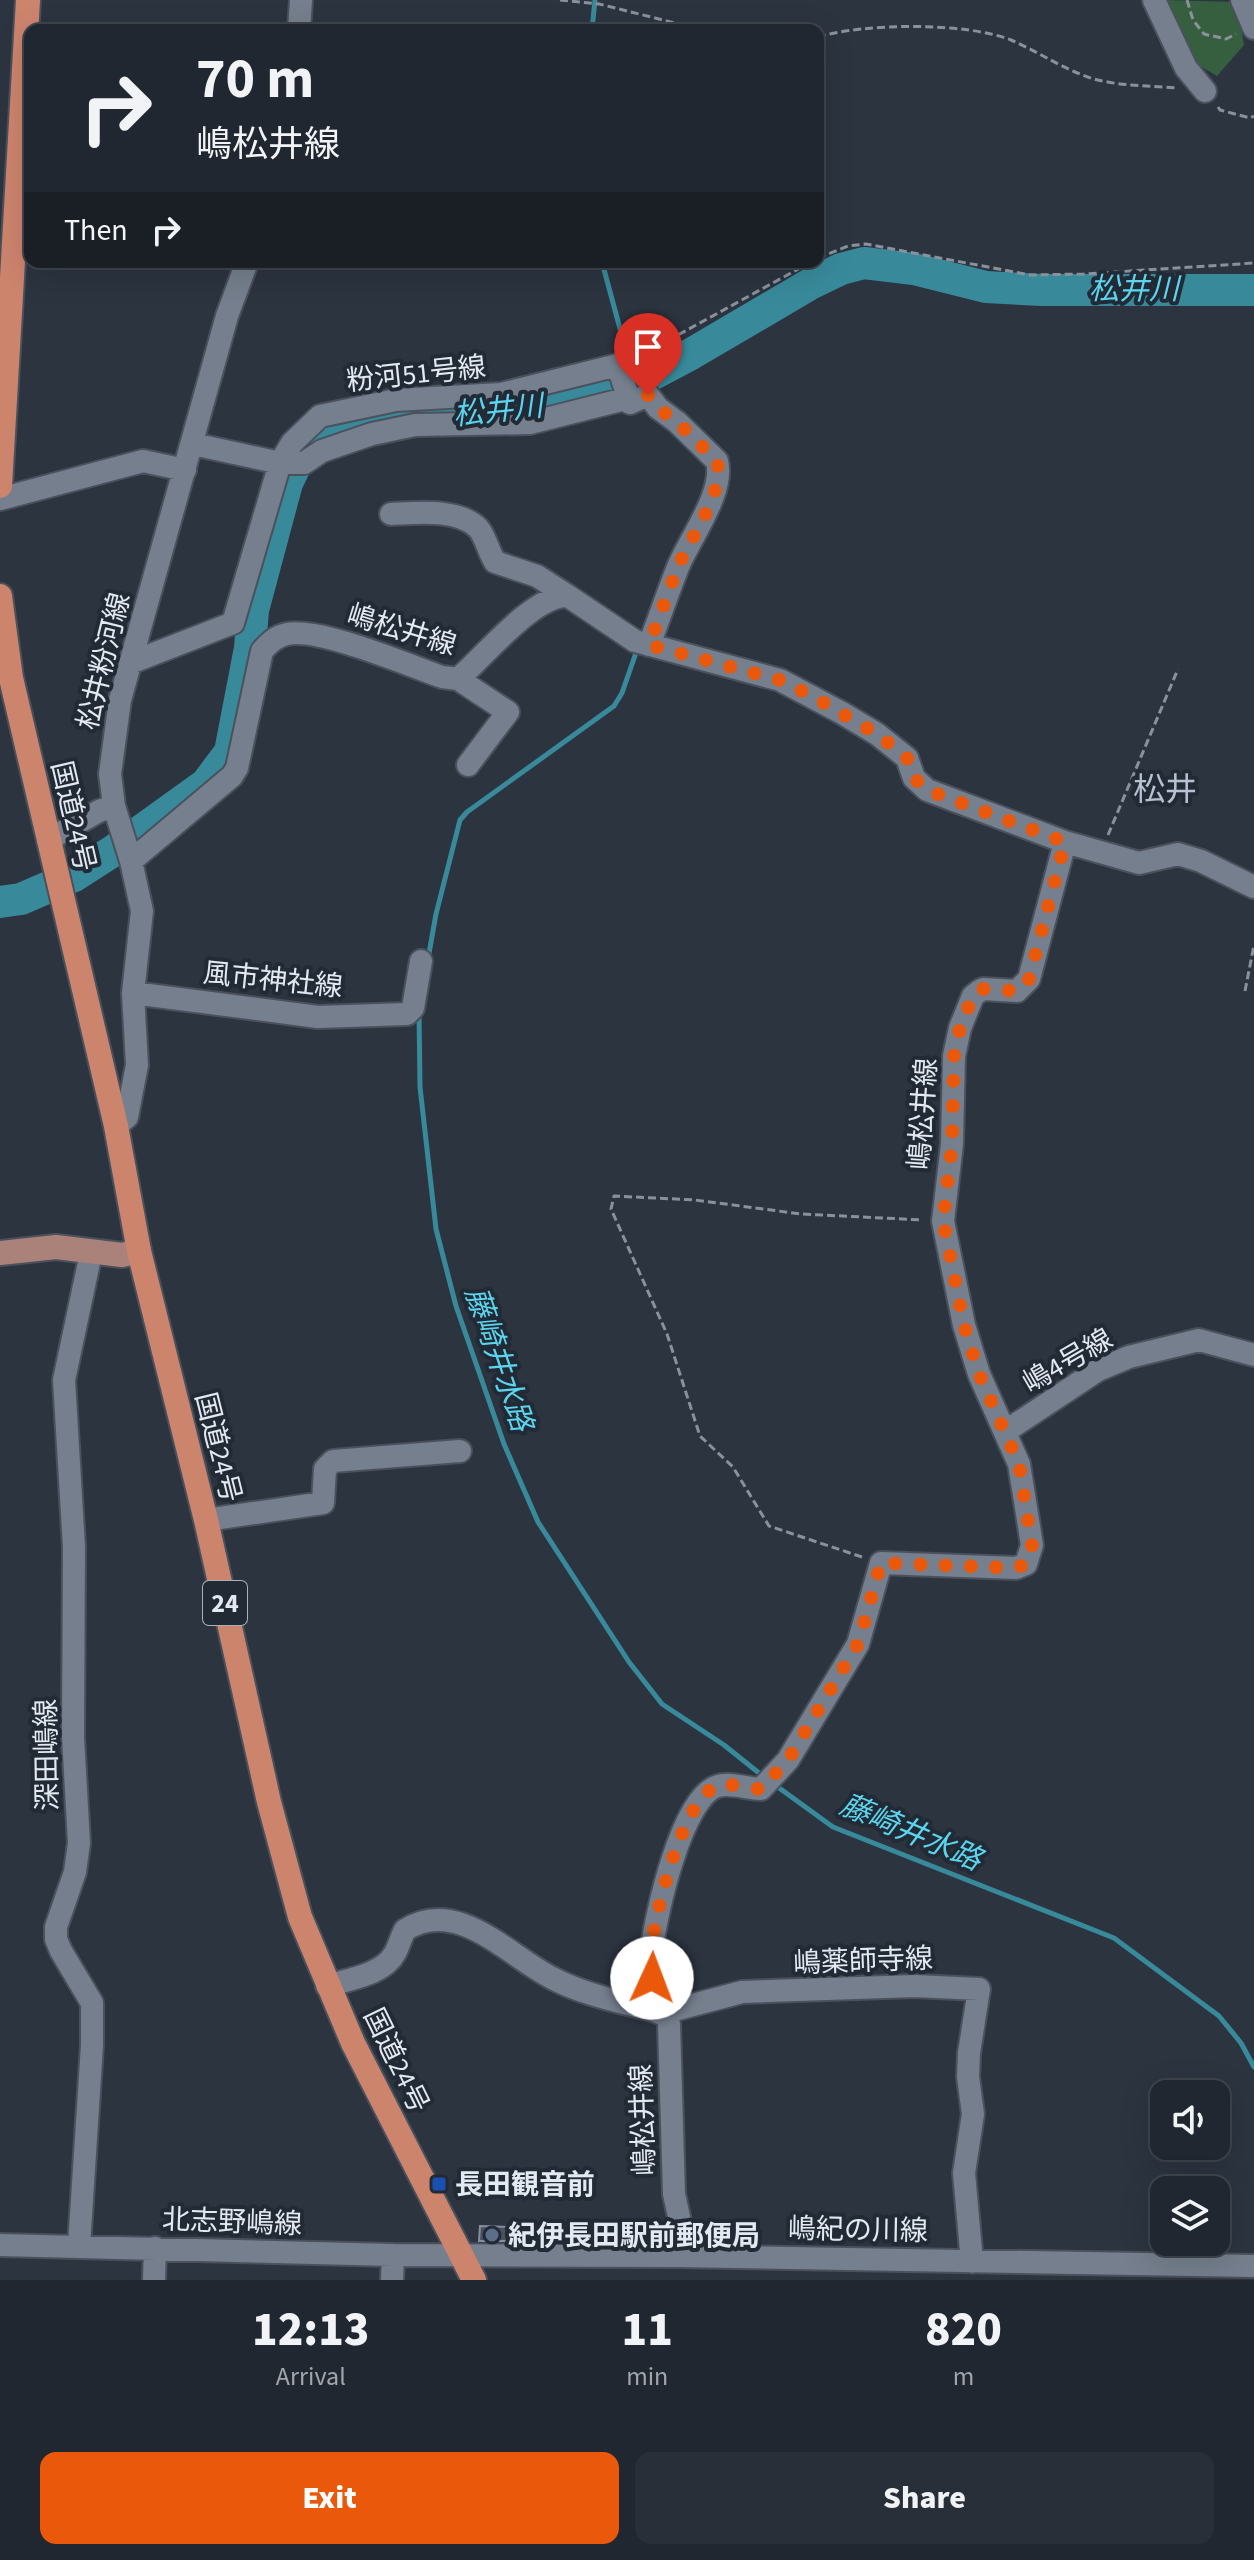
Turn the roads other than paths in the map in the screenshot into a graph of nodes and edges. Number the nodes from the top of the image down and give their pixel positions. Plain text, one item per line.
1 (28, 0) edge
2 (301, 0) edge
3 (1154, 0) edge
4 (1242, 0) edge
5 (27, 24) edge
6 (299, 24) edge
7 (1254, 27) edge
8 (24, 69) edge
9 (1205, 91) road end
10 (245, 268) edge
11 (629, 400) junction
12 (193, 444) junction
13 (289, 463) junction
14 (185, 470) junction
15 (0, 486) edge
16 (0, 499) edge
17 (391, 514) dead end
18 (0, 596) edge
19 (568, 596) junction
20 (643, 643) junction
21 (130, 663) junction
22 (458, 679) junction
23 (468, 765) dead end
24 (114, 810) junction
25 (1065, 842) junction
26 (50, 846) junction
27 (129, 857) junction
28 (1254, 887) edge
29 (421, 961) dead end
30 (133, 993) junction
31 (116, 1126) junction
32 (139, 1251) junction
33 (0, 1253) edge
34 (91, 1253) junction
35 (1254, 1355) edge
36 (1006, 1431) junction
37 (460, 1451) dead end
38 (206, 1520) junction
39 (327, 1986) junction
40 (655, 2011) junction
41 (0, 2245) edge
42 (79, 2246) junction
43 (155, 2248) junction
44 (393, 2255) junction
45 (462, 2256) junction
46 (677, 2256) junction
47 (972, 2262) junction
48 (1252, 2266) edge
49 (154, 2280) edge
50 (392, 2280) edge
51 (474, 2280) edge

1 - 5 highway
2 - 6 street
3 - 9 street
4 - 7 street
8 - 15 highway
10 - 12 street, 松井粉河線
11 - 13 street
11 - 13 street, 粉河51号線
11 - 20 street
12 - 13 street
12 - 14 street, 松井粉河線
13 - 21 street
14 - 16 street
14 - 21 street, 松井粉河線
17 - 19 street
18 - 26 highway, 国道24号 / 24
19 - 20 street
19 - 22 street, 嶋松井線
20 - 25 street
21 - 24 street, 松井粉河線
22 - 23 street
22 - 27 street, 嶋松井線
24 - 26 street
24 - 27 street, 松井粉河線
25 - 28 street
25 - 36 street, 嶋松井線
26 - 31 highway, 国道24号 / 24
27 - 30 street, 松井粉河線
29 - 30 street, 風市神社線
30 - 31 street, 松井粉河線
31 - 32 highway, 国道24号 / 24
32 - 34 main road
32 - 38 highway, 国道24号 / 24
33 - 34 main road
34 - 42 street, 深田嶋線
35 - 36 street, 嶋4号線
36 - 40 street, 嶋松井線
37 - 38 street
38 - 39 highway, 国道24号 / 24
39 - 40 street, 嶋薬師寺線
39 - 45 highway, 国道24号 / 24
40 - 46 street, 嶋松井線
40 - 47 street, 嶋薬師寺線
41 - 42 street, 北志野嶋線
42 - 43 street, 北志野嶋線
43 - 44 street, 北志野嶋線
43 - 49 street
44 - 45 street, 北志野嶋線
44 - 50 street
45 - 46 street, 嶋紀の川線
45 - 51 highway, 国道24号 / 24
46 - 47 street, 嶋紀の川線
47 - 48 street, 嶋紀の川線

